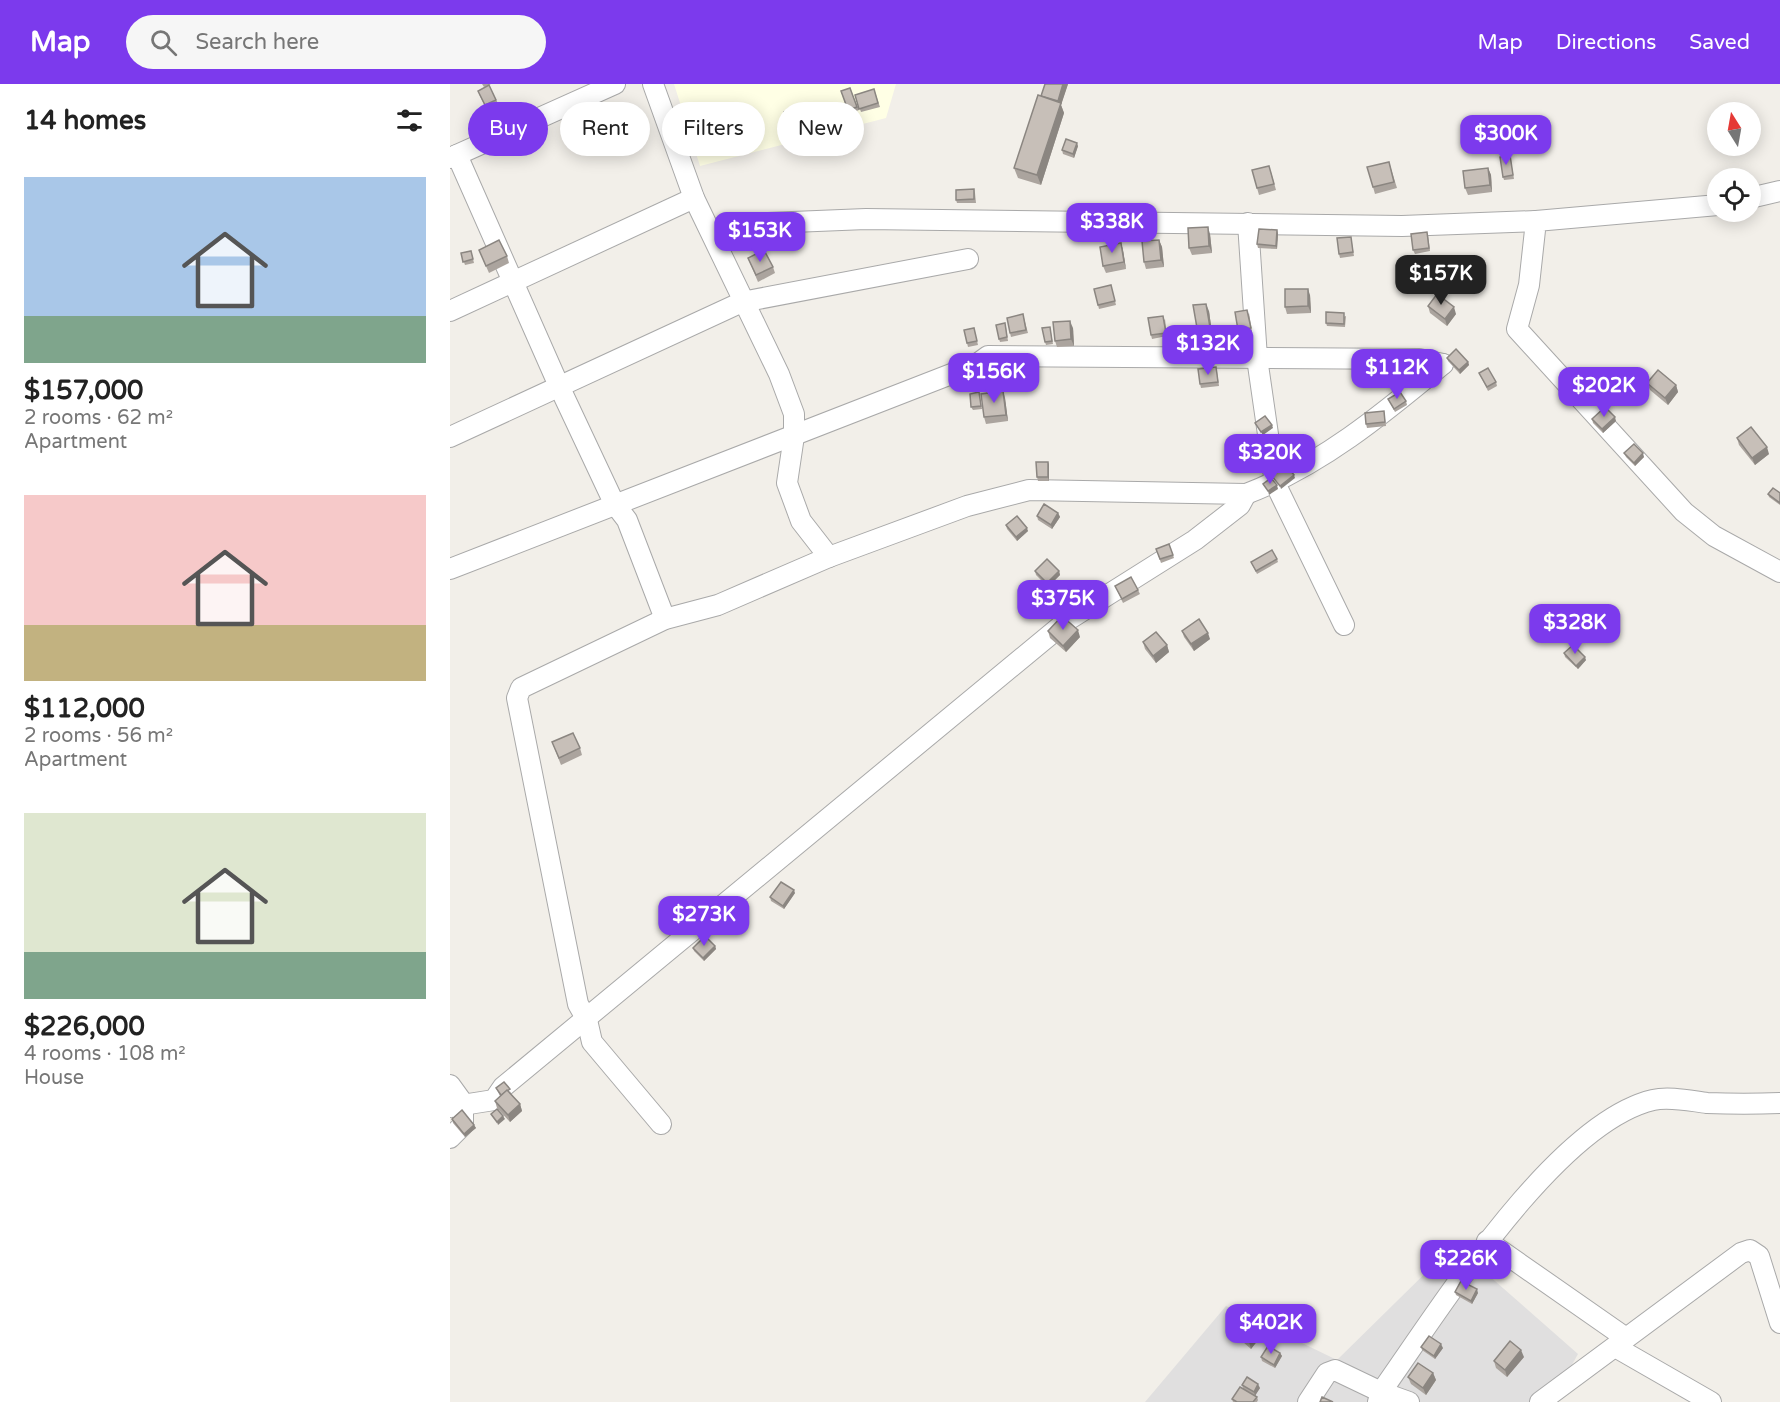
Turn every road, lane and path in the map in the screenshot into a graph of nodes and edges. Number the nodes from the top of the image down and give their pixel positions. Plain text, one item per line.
1 (615, 84) edge
2 (653, 84) edge
3 (453, 157) edge
4 (1780, 191) edge
5 (1761, 195) edge
6 (694, 198) junction
7 (1707, 206) edge
8 (1536, 221) junction
9 (1248, 223) junction
10 (713, 235) junction
11 (968, 259) dead end
12 (514, 280) junction
13 (742, 302) junction
14 (450, 311) edge
15 (1257, 358) junction
16 (559, 386) junction
17 (794, 436) junction
18 (450, 437) edge
19 (1275, 483) junction
20 (1246, 494) junction
21 (614, 503) junction
22 (829, 557) junction
23 (450, 569) edge
24 (1780, 572) edge
25 (665, 619) junction
26 (1344, 626) dead end
27 (587, 1020) junction
28 (450, 1085) edge
29 (1780, 1103) edge
30 (456, 1105) edge
31 (661, 1124) dead end
32 (450, 1138) edge
33 (1487, 1241) junction
34 (1780, 1323) edge
35 (1622, 1343) junction
36 (1379, 1397) edge
37 (1308, 1402) edge
38 (1409, 1402) edge
39 (1540, 1402) edge
40 (1711, 1402) edge

1 - 3 street
2 - 6 street
3 - 12 street
4 - 5 street
6 - 10 street
6 - 12 street
7 - 8 street
8 - 9 street
8 - 24 street
9 - 10 street
9 - 15 street
10 - 13 street
11 - 13 street
12 - 14 street
12 - 16 street
13 - 16 street
13 - 17 street
15 - 17 street
15 - 19 street
15 - 19 street
16 - 18 street
16 - 21 street
17 - 21 street
17 - 22 street
19 - 20 street
19 - 26 street
20 - 22 street
20 - 27 street
21 - 23 street
21 - 25 street
22 - 25 street
25 - 27 street
27 - 30 street
27 - 31 street
28 - 30 street
29 - 33 street
30 - 32 street
33 - 35 street
33 - 36 street
34 - 35 street
35 - 39 street
35 - 40 street
36 - 37 street
36 - 38 street

